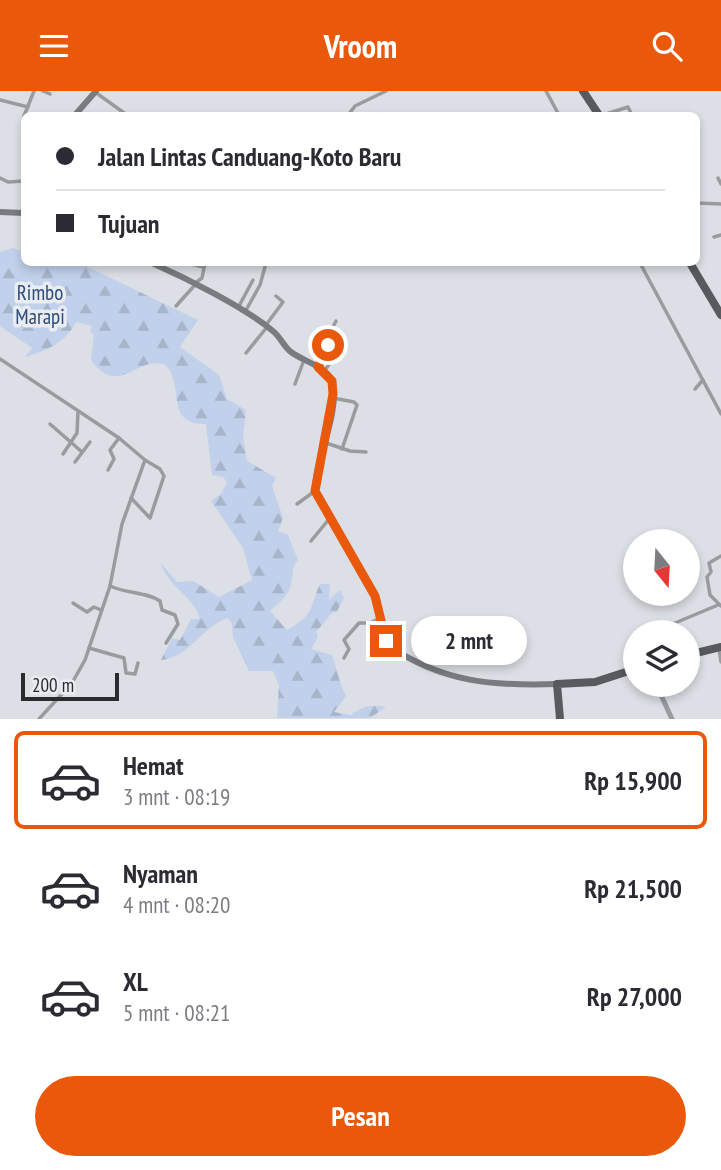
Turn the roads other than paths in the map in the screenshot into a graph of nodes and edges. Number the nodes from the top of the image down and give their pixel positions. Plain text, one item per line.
1 (34, 91) edge
2 (43, 91) edge
3 (96, 91) edge
4 (386, 91) edge
5 (546, 91) edge
6 (583, 91) edge
7 (50, 94) dead end
8 (0, 100) edge
9 (28, 107) junction
10 (26, 112) edge
11 (78, 112) edge
12 (123, 112) edge
13 (350, 112) edge
14 (557, 112) edge
15 (599, 112) edge
16 (611, 112) edge
17 (630, 112) edge
18 (0, 178) edge
19 (718, 178) dead end
20 (21, 181) edge
21 (721, 184) edge
22 (700, 203) edge
23 (721, 204) edge
24 (0, 212) edge
25 (21, 213) edge
26 (721, 235) edge
27 (714, 237) dead end
28 (158, 266) edge
29 (204, 266) edge
30 (265, 266) edge
31 (642, 266) edge
32 (692, 266) edge
33 (253, 280) dead end
34 (195, 284) junction
35 (275, 296) dead end
36 (176, 306) dead end
37 (237, 309) junction
38 (245, 313) junction
39 (721, 315) edge
40 (336, 321) dead end
41 (266, 326) junction
42 (338, 352) dead end
43 (246, 353) dead end
44 (0, 359) edge
45 (304, 360) junction
46 (321, 369) junction
47 (702, 380) junction
48 (295, 384) dead end
49 (695, 389) dead end
50 (333, 396) junction
51 (78, 412) junction
52 (721, 414) edge
53 (50, 424) dead end
54 (118, 438) junction
55 (90, 442) dead end
56 (71, 443) junction
57 (326, 443) junction
58 (342, 449) junction
59 (82, 451) junction
60 (366, 452) dead end
61 (63, 453) dead end
62 (145, 460) junction
63 (75, 462) dead end
64 (108, 470) dead end
65 (315, 491) junction
66 (131, 498) junction
67 (297, 504) dead end
68 (332, 517) junction
69 (311, 541) dead end
70 (721, 556) edge
71 (110, 586) junction
72 (73, 603) dead end
73 (720, 605) edge
74 (101, 610) junction
75 (382, 617) junction
76 (682, 620) edge
77 (166, 643) dead end
78 (720, 647) edge
79 (89, 648) junction
80 (700, 652) edge
81 (344, 658) dead end
82 (721, 662) edge
83 (138, 663) dead end
84 (623, 673) edge
85 (555, 684) junction
86 (662, 697) edge
87 (38, 719) edge
88 (559, 719) edge
89 (672, 719) edge

1 - 9 street
2 - 7 street
3 - 11 main road
3 - 12 street
4 - 13 street
5 - 14 street
6 - 15 highway
8 - 9 street
9 - 10 street
16 - 17 street
18 - 20 street
19 - 21 street
22 - 23 street
24 - 25 main road
26 - 27 street
28 - 34 main road
29 - 34 street
30 - 38 street
31 - 47 street
32 - 39 highway
33 - 37 street
34 - 36 street
34 - 37 main road
35 - 41 street
37 - 38 main road
38 - 41 main road
40 - 46 street
41 - 43 street
41 - 45 main road
42 - 46 street
44 - 51 street
45 - 46 main road
45 - 48 street
46 - 50 main road
47 - 49 street
47 - 52 street
50 - 57 main road
50 - 58 street
51 - 54 street
51 - 56 street
53 - 56 street
54 - 62 street
54 - 64 street
55 - 59 street
56 - 59 street
56 - 61 street
57 - 58 street
57 - 65 main road
58 - 60 street
59 - 63 street
62 - 66 street
62 - 66 street
65 - 67 street
65 - 68 main road
66 - 71 street
68 - 69 street
68 - 75 main road
70 - 73 street
71 - 74 street
71 - 77 street
72 - 74 street
73 - 76 street
74 - 79 street
75 - 81 street
75 - 85 main road
78 - 80 highway
78 - 82 street
79 - 83 street
79 - 87 street
84 - 85 highway
85 - 88 highway
86 - 89 street

